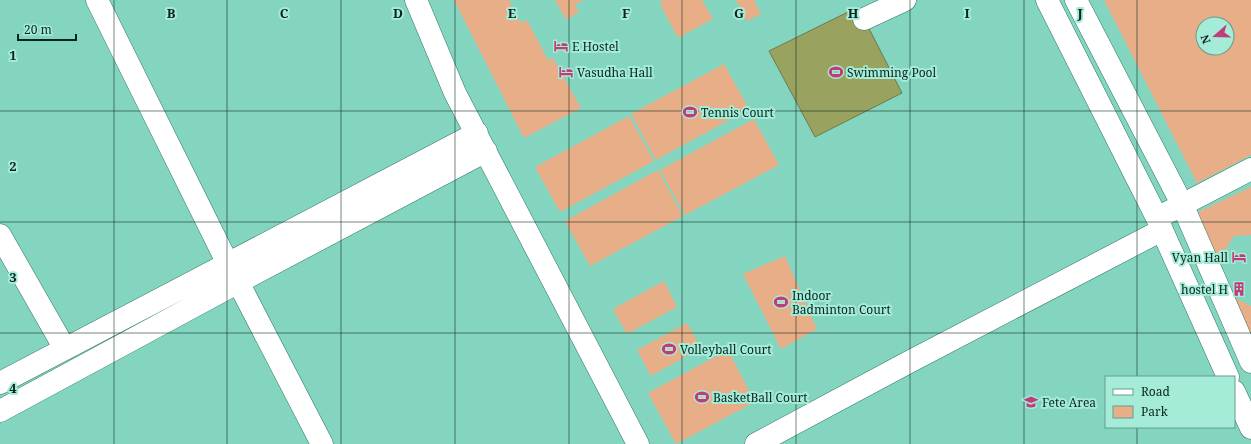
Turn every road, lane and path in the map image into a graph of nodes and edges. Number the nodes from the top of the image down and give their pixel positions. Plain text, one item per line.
1 (97, 0) edge
2 (416, 0) edge
3 (905, 0) edge
4 (1047, 0) edge
5 (1059, 0) edge
6 (1076, 0) edge
7 (864, 19) dead end
8 (481, 142) junction
9 (1251, 169) edge
10 (1167, 216) junction
11 (0, 235) edge
12 (233, 273) junction
13 (65, 349) junction
14 (1251, 362) edge
15 (1228, 376) edge
16 (0, 383) edge
17 (1235, 393) edge
18 (0, 411) edge
19 (1251, 428) edge
20 (322, 444) edge
21 (638, 444) edge
22 (756, 444) edge

1 - 12 street
2 - 8 street
3 - 7 street
4 - 10 street
5 - 10 street
6 - 10 street
8 - 12 street
8 - 21 street
9 - 10 street
10 - 14 street
10 - 15 street
10 - 22 street
11 - 13 street
12 - 13 street
12 - 18 street
12 - 20 street
13 - 16 street
17 - 19 street

